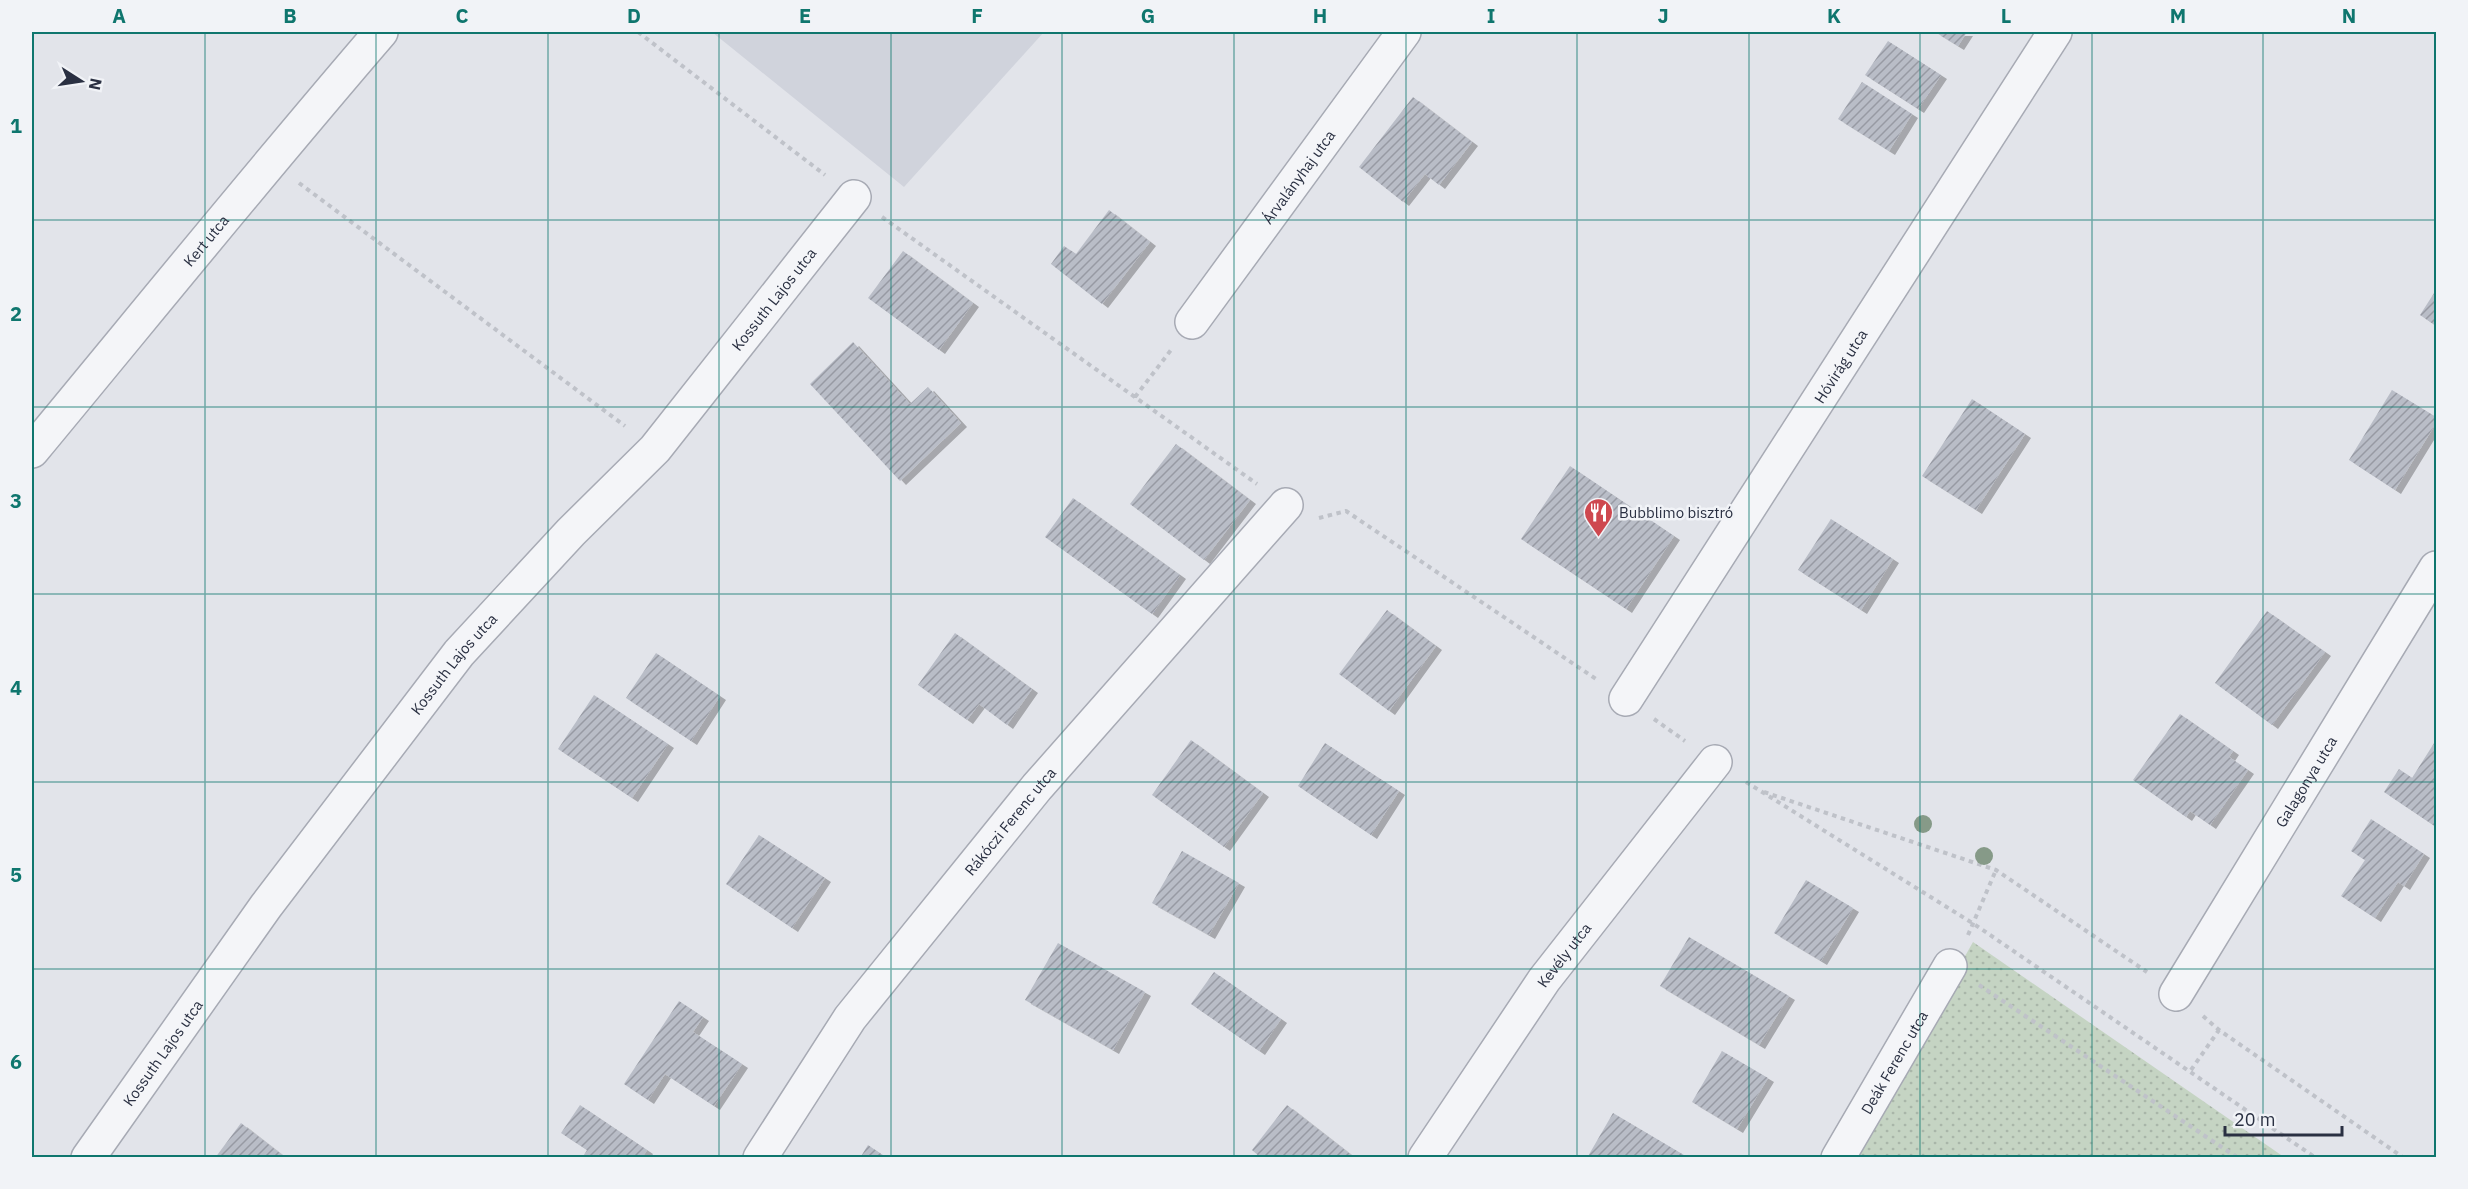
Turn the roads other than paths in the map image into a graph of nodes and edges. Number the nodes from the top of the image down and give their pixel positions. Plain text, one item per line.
1 (381, 32) edge
2 (1404, 32) edge
3 (2055, 32) edge
4 (854, 197) road end
5 (1192, 322) road end
6 (32, 452) edge
7 (1286, 506) road end
8 (2436, 568) edge
9 (1626, 699) road end
10 (1715, 762) dead end
11 (1950, 966) road end
12 (2176, 994) road end
13 (88, 1158) edge
14 (760, 1158) edge
15 (1425, 1158) edge
16 (1838, 1158) edge

1 - 6 street, Kert utca
2 - 5 street, Árvalányhaj utca
3 - 9 street, Hóvirág utca
4 - 13 street, Kossuth Lajos utca
7 - 14 street, Rákóczi Ferenc utca
8 - 12 street, Galagonya utca
10 - 15 street, Kevély utca
11 - 16 street, Deák Ferenc utca

